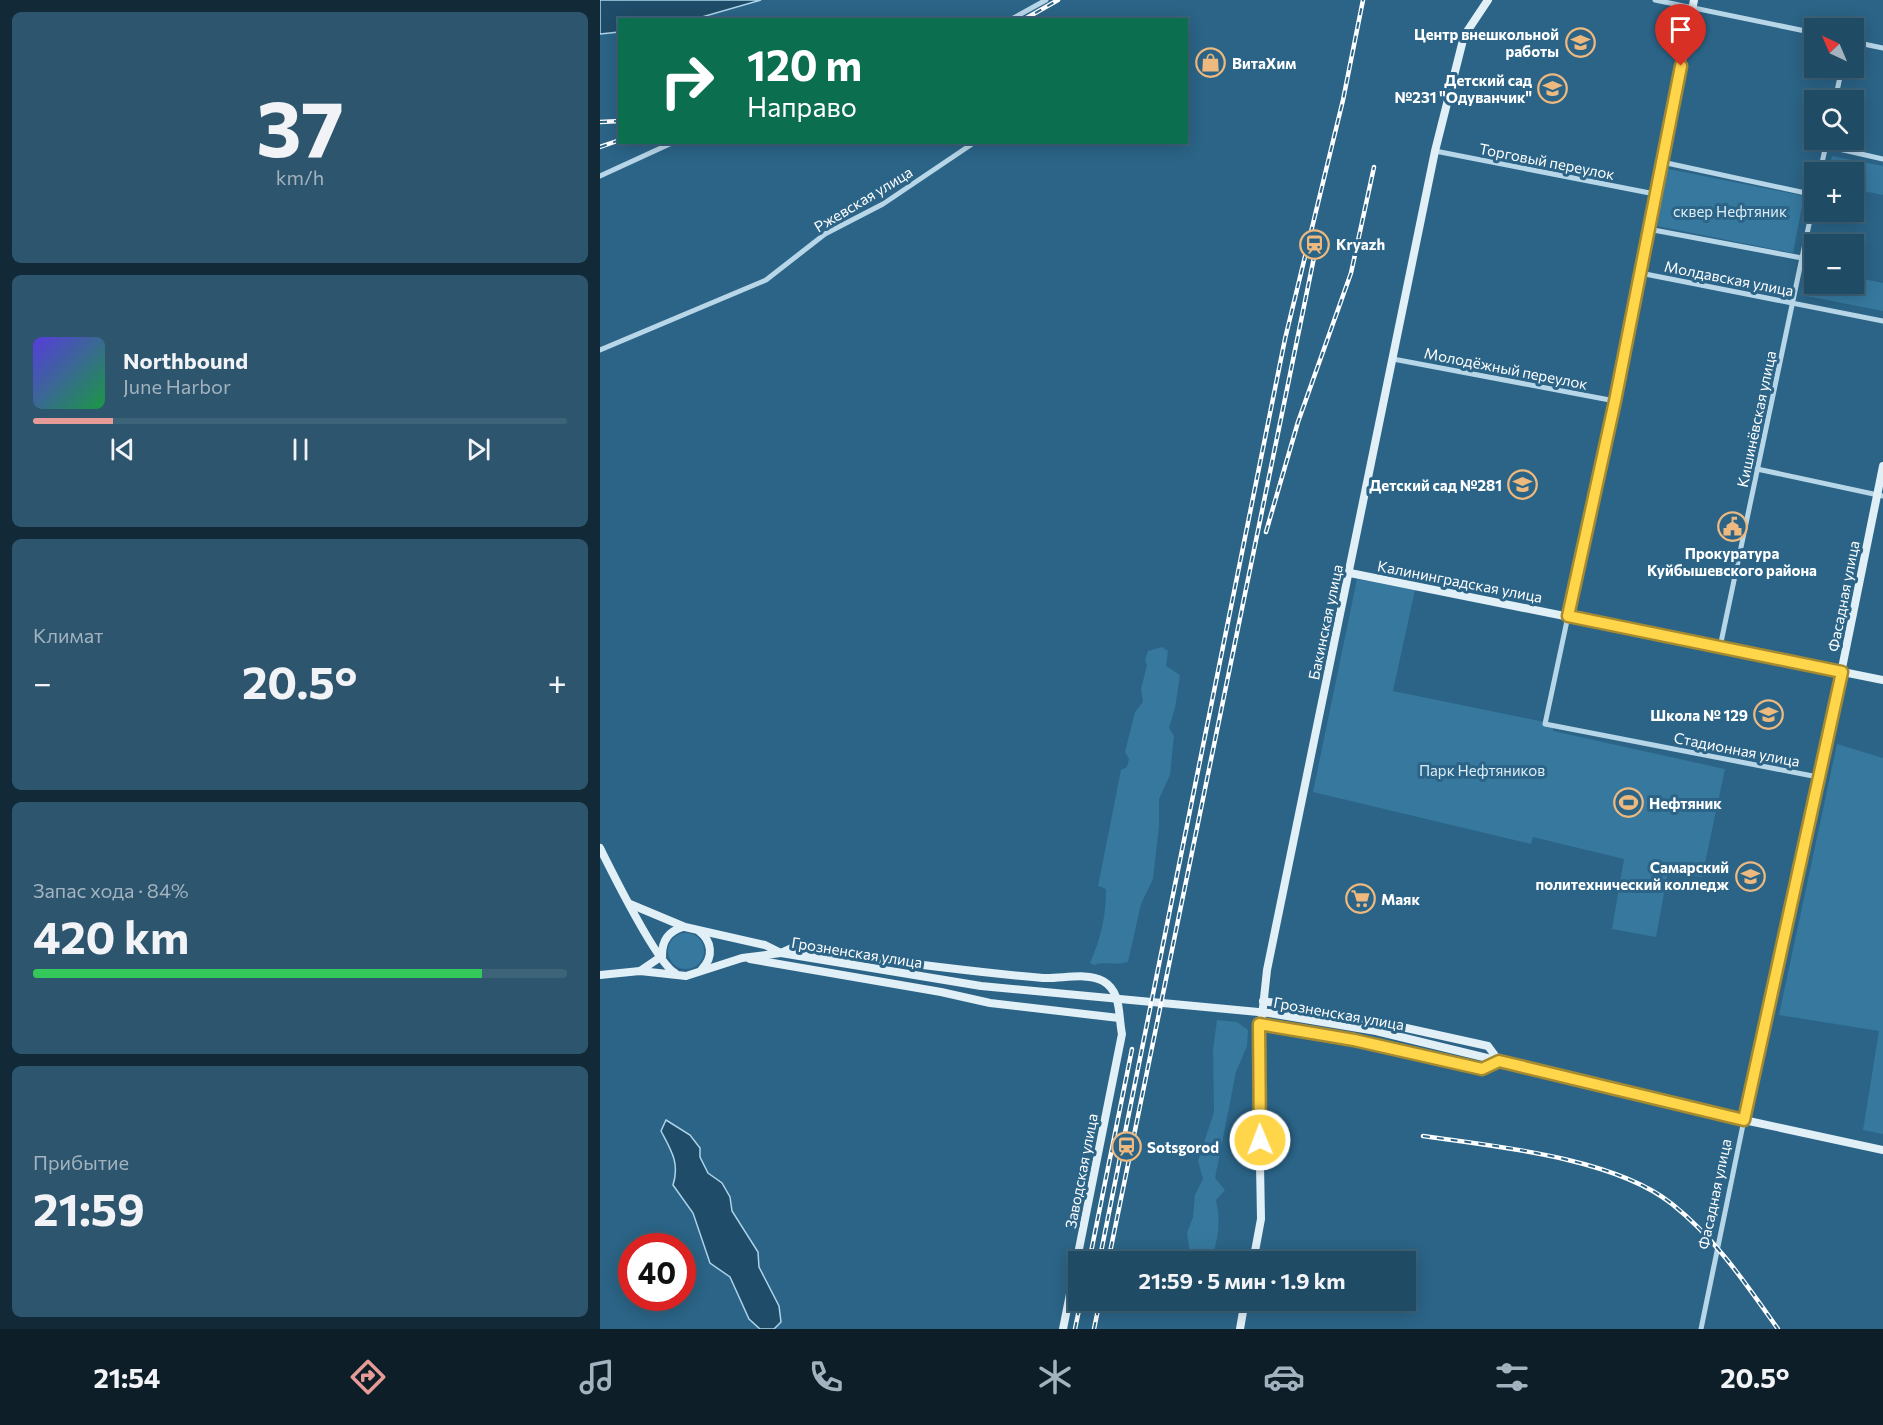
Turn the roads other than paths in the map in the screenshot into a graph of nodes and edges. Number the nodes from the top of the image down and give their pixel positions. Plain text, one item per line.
1 (1046, 0) edge
2 (1488, 0) edge
3 (1655, 0) edge
4 (1694, 4) edge
5 (1014, 18) edge
6 (1804, 30) edge
7 (1864, 44) edge
8 (1883, 48) edge
9 (670, 144) edge
10 (972, 144) edge
11 (1851, 150) edge
12 (1435, 151) junction
13 (1883, 159) edge
14 (1662, 162) junction
15 (600, 176) edge
16 (1804, 193) edge
17 (1655, 194) junction
18 (1809, 222) edge
19 (1648, 229) junction
20 (1802, 258) junction
21 (1640, 273) junction
22 (1792, 303) junction
23 (1883, 321) edge
24 (600, 350) edge
25 (1393, 359) junction
26 (1615, 401) junction
27 (1883, 466) edge
28 (1757, 469) junction
29 (1880, 495) edge
30 (1350, 573) junction
31 (1568, 616) junction
32 (1720, 647) junction
33 (1842, 672) junction
34 (1883, 680) edge
35 (1818, 777) junction
36 (600, 848) edge
37 (630, 904) junction
38 (685, 927) junction
39 (697, 930) junction
40 (781, 953) junction
41 (662, 956) junction
42 (742, 958) junction
43 (701, 970) junction
44 (640, 971) junction
45 (676, 974) junction
46 (600, 975) edge
47 (1263, 1001) junction
48 (1119, 1018) junction
49 (1259, 1024) junction
50 (1301, 1030) junction
51 (1499, 1061) junction
52 (1744, 1120) junction
53 (1883, 1150) edge
54 (1255, 1251) edge
55 (1243, 1311) edge
56 (1063, 1329) edge
57 (1240, 1329) edge
58 (1701, 1329) edge

1 - 5 street
2 - 12 main road, Бакинская улица
3 - 4 street
4 - 6 street
4 - 14 main road
7 - 8 street
9 - 15 street
10 - 24 street, Ржевская улица
11 - 13 street
12 - 17 street, Торговый переулок
12 - 25 main road, Бакинская улица
14 - 16 street
14 - 17 main road
17 - 19 main road
18 - 20 street, Кишинёвская улица
19 - 20 street
19 - 21 main road
20 - 22 street, Кишинёвская улица
21 - 22 street, Молдавская улица
21 - 26 main road
22 - 23 street, Молдавская улица
22 - 28 street, Кишинёвская улица
25 - 26 street, Молодёжный переулок
25 - 30 main road, Бакинская улица
26 - 31 main road
27 - 29 main road, Фасадная улица
28 - 29 street
28 - 32 street, Кишинёвская улица
29 - 33 main road, Фасадная улица
30 - 31 main road, Калининградская улица
30 - 47 main road, Бакинская улица
31 - 32 main road, Калининградская улица
31 - 35 street, Стадионная улица
32 - 33 main road, Калининградская улица
33 - 34 main road, Калининградская улица
33 - 35 main road, Фасадная улица
35 - 52 main road, Фасадная улица
36 - 37 main road
37 - 38 main road
37 - 41 main road
38 - 39 main road
38 - 41 main road
39 - 40 main road
39 - 43 main road
40 - 42 main road, Заводская улица
40 - 48 main road, Заводская улица
40 - 51 main road, Грозненская улица
41 - 44 main road
41 - 45 main road
42 - 43 main road, Заводская улица
42 - 48 main road
43 - 45 main road
44 - 45 main road
44 - 46 main road
47 - 49 main road, Бакинская улица
47 - 50 main road
47 - 51 main road
48 - 56 main road, Заводская улица
49 - 50 main road
49 - 54 main road, Бакинская улица
50 - 51 main road
51 - 52 main road, Грозненская улица
52 - 53 main road, Грозненская улица
52 - 58 street, Фасадная улица
55 - 57 main road

